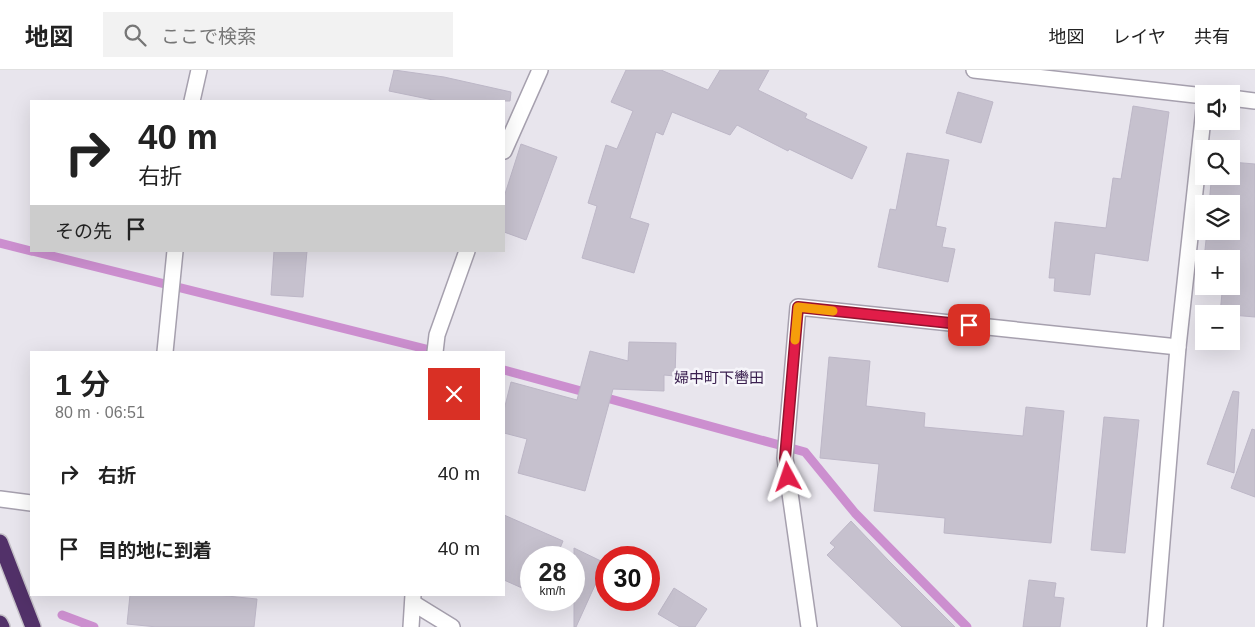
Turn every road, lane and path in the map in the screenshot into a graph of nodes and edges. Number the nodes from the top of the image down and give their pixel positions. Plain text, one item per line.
1 (199, 70) edge
2 (540, 70) edge
3 (974, 70) edge
4 (1195, 95) edge
5 (1240, 99) edge
6 (192, 100) edge
7 (1255, 101) edge
8 (1202, 130) edge
9 (505, 149) edge
10 (175, 252) edge
11 (467, 252) edge
12 (1178, 346) junction
13 (165, 351) edge
14 (435, 351) edge
15 (0, 499) edge
16 (30, 503) edge
17 (0, 542) edge
18 (413, 599) edge
19 (0, 623) edge
20 (2, 627) edge
21 (33, 627) edge
22 (411, 627) edge
23 (452, 627) edge
24 (809, 627) edge
25 (1155, 627) edge

1 - 6 street
2 - 9 street
3 - 4 street
5 - 7 street
8 - 12 street
10 - 13 street
11 - 14 street
12 - 24 street
12 - 25 street
15 - 16 street
17 - 21 highway
18 - 22 street
18 - 23 street
19 - 20 highway

